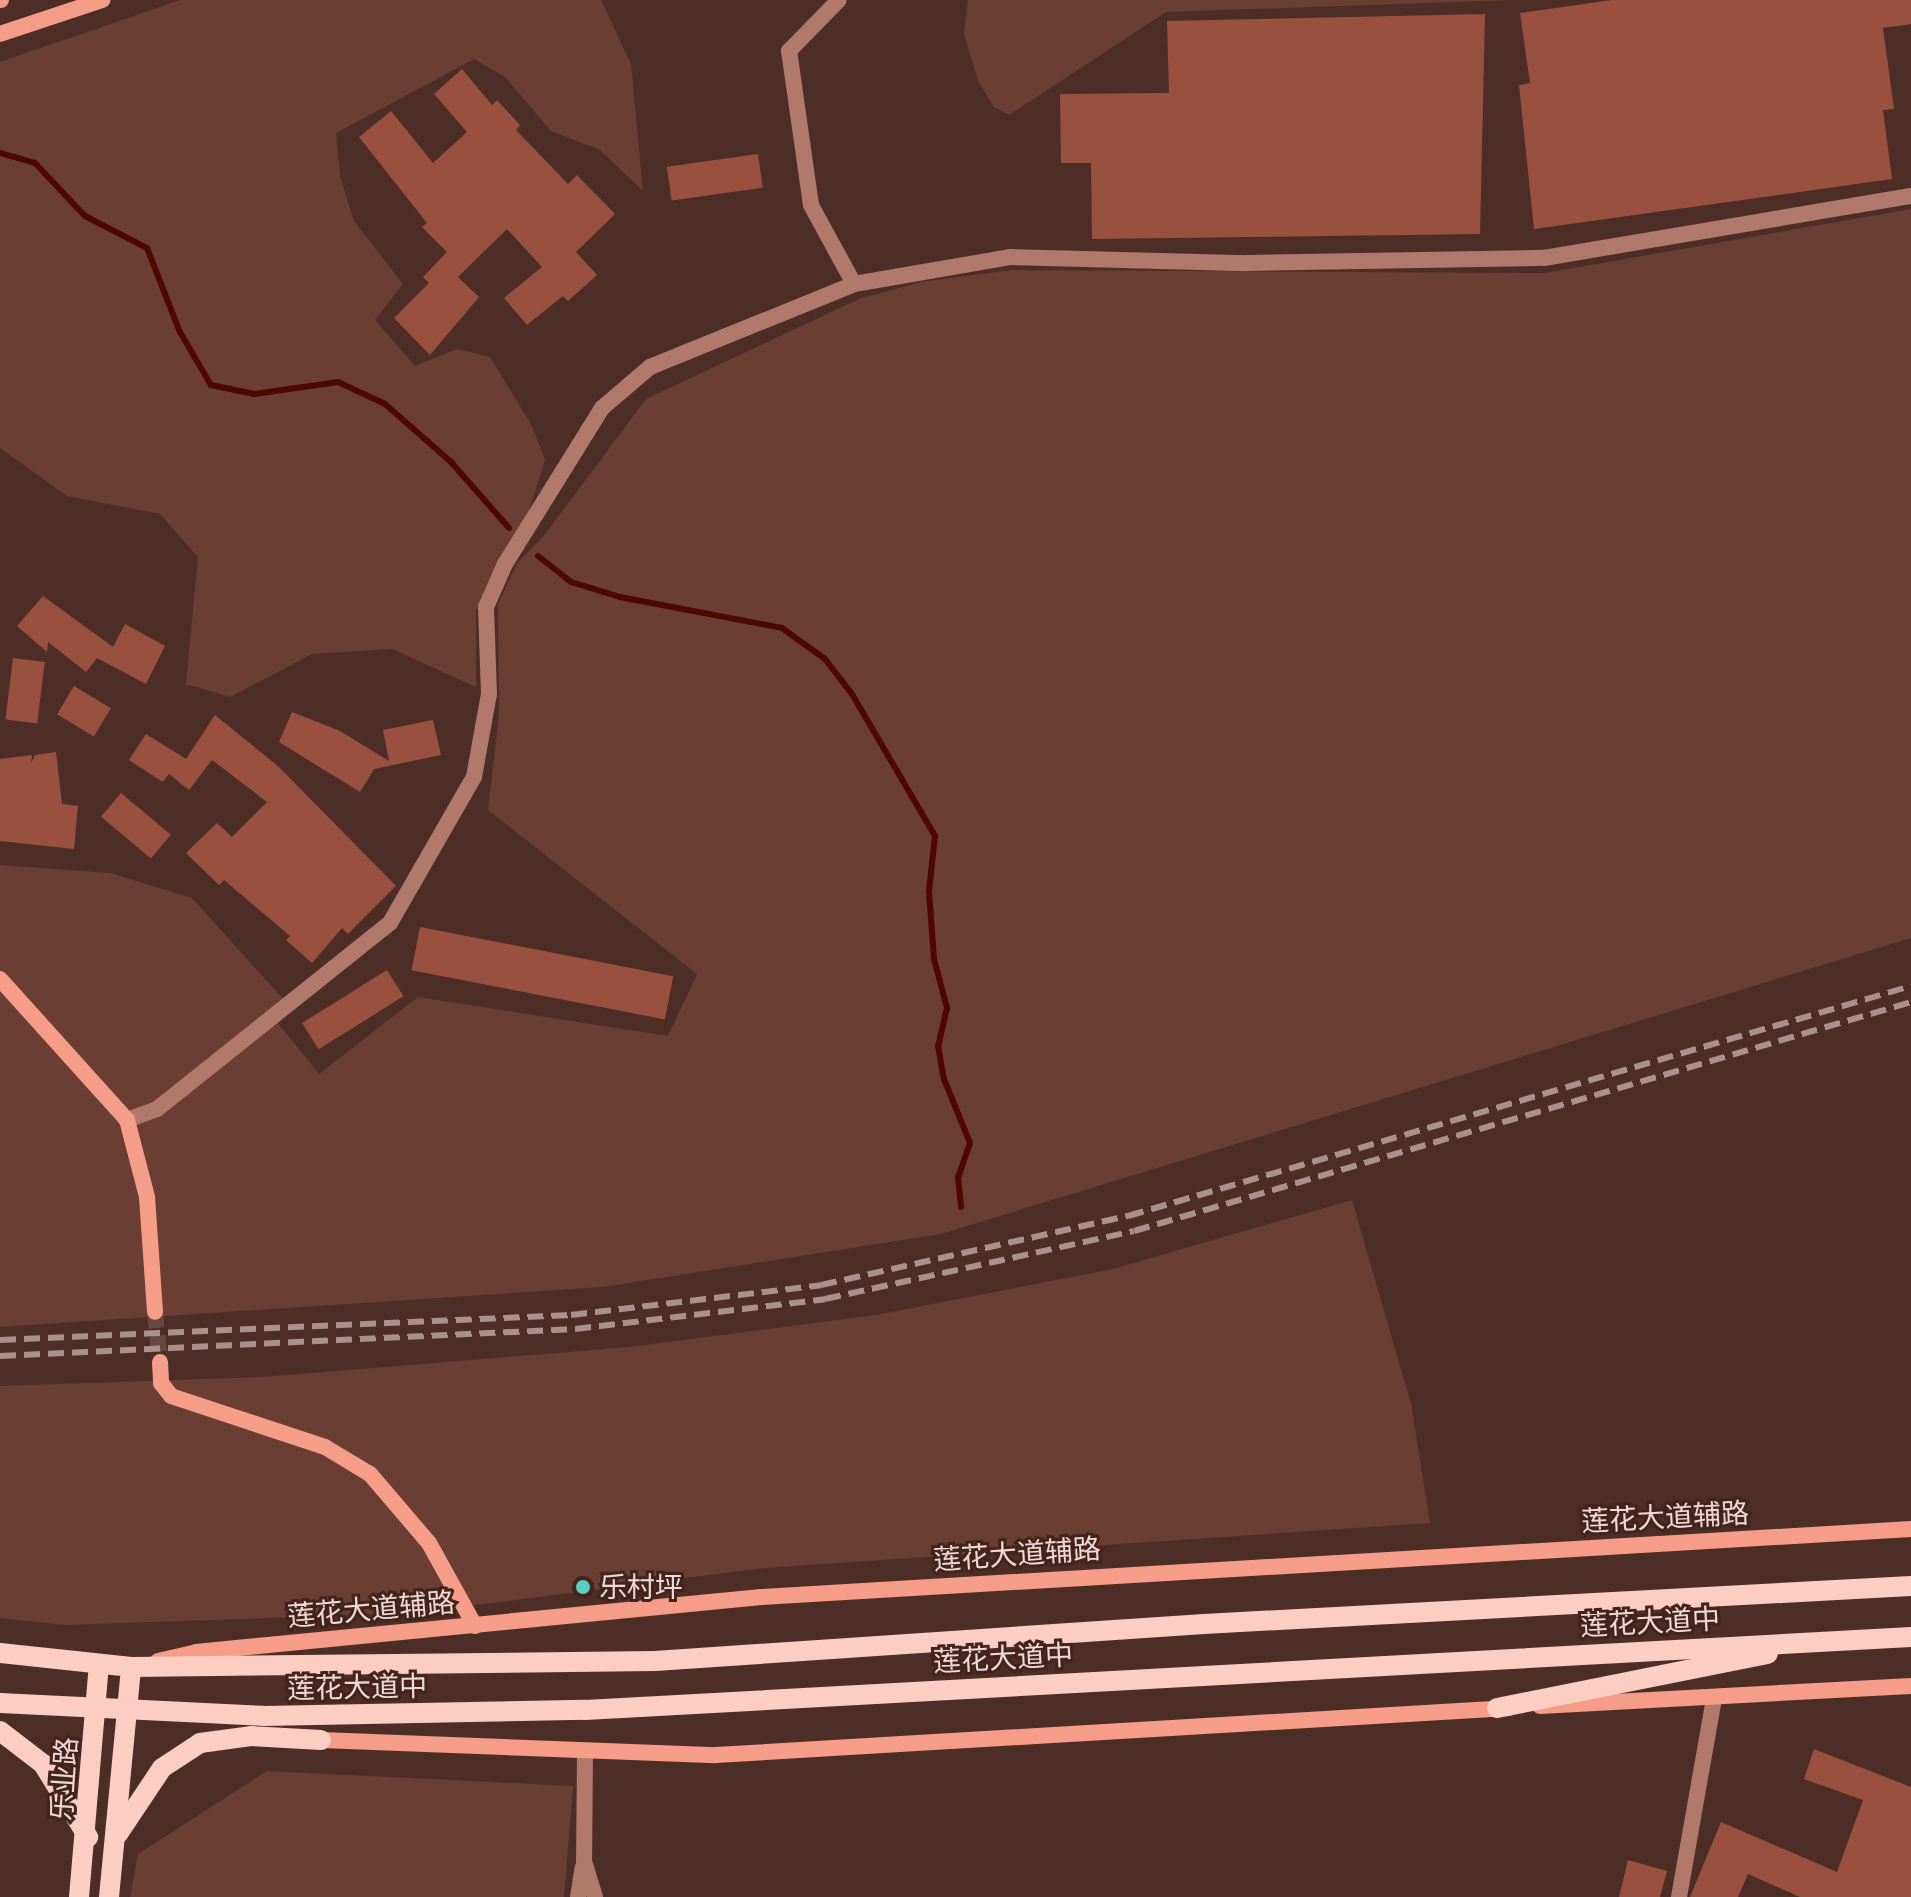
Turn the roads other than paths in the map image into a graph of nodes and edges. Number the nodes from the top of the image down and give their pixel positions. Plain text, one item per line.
1 (102, 0) edge
2 (839, 0) edge
3 (0, 34) edge
4 (1911, 196) edge
5 (854, 284) junction
6 (0, 979) edge
7 (0, 994) edge
8 (21, 1001) junction
9 (127, 1120) junction
10 (155, 1312) tunnel mouth
11 (160, 1362) tunnel mouth
12 (1911, 1529) edge
13 (1911, 1586) edge
14 (475, 1626) junction
15 (1911, 1637) edge
16 (1839, 1639) junction
17 (0, 1653) edge
18 (99, 1665) junction
19 (131, 1667) junction
20 (1911, 1686) edge
21 (1714, 1699) junction
22 (0, 1703) edge
23 (98, 1707) junction
24 (129, 1708) junction
25 (1497, 1708) junction
26 (263, 1716) junction
27 (0, 1731) edge
28 (321, 1740) junction
29 (585, 1753) junction
30 (118, 1834) junction
31 (88, 1838) junction
32 (584, 1861) junction
33 (79, 1897) edge
34 (109, 1897) edge
35 (578, 1897) edge
36 (595, 1897) edge
37 (1679, 1897) edge

1 - 3 street
2 - 5 street
4 - 5 street
5 - 9 street
6 - 8 street
7 - 8 street
8 - 9 street
9 - 10 street
11 - 14 street
12 - 14 street, 莲花大道辅路
13 - 19 main road, 莲花大道中
14 - 19 street, 莲花大道辅路
15 - 16 main road, 莲花大道中
16 - 25 main road
16 - 26 main road, 莲花大道中
17 - 18 main road, 莲花大道中
18 - 19 main road, 莲花大道中
18 - 23 main road, 乐业路
19 - 24 main road, 乐业路
20 - 21 street
21 - 25 street
21 - 37 street
22 - 23 main road, 莲花大道中
23 - 24 main road, 莲花大道中
23 - 31 main road, 乐业路
24 - 26 main road, 莲花大道中
24 - 30 main road, 乐业路
25 - 29 street
26 - 28 main road
27 - 31 main road
28 - 29 street
28 - 30 main road
29 - 32 street
30 - 34 main road, 乐业路
31 - 33 main road, 乐业路
32 - 35 street
32 - 36 street

